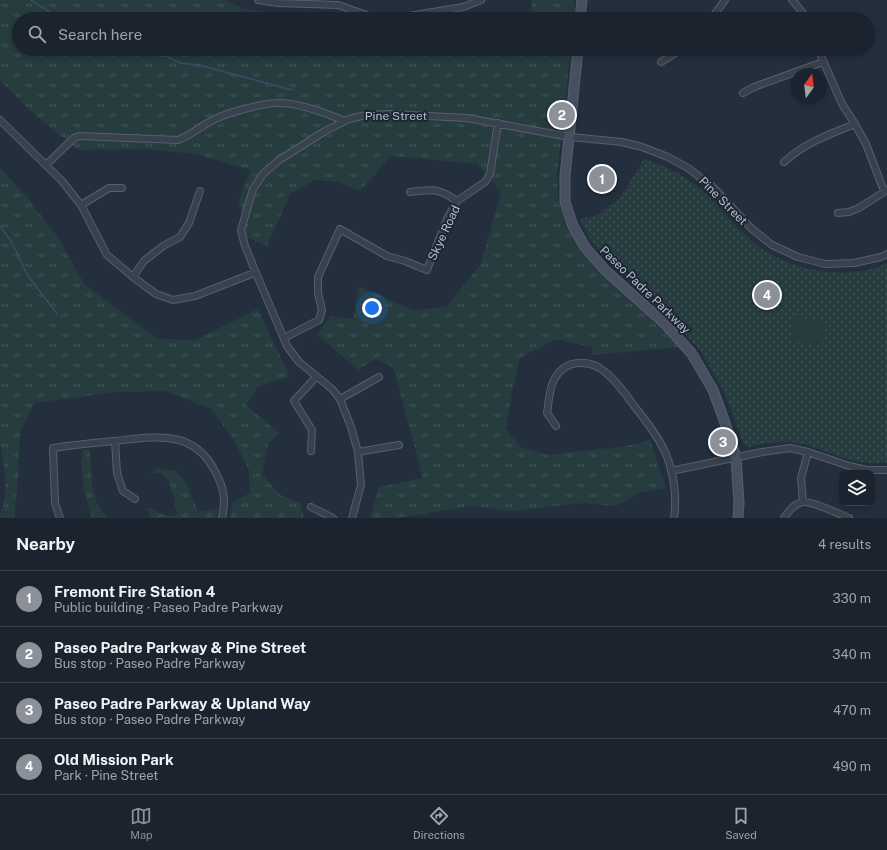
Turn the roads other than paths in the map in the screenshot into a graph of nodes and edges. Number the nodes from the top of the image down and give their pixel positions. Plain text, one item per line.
1 (258, 0) edge
2 (462, 0) edge
3 (481, 0) edge
4 (582, 0) edge
5 (725, 0) edge
6 (792, 0) edge
7 (306, 2) edge
8 (463, 7) junction
9 (359, 12) edge
10 (433, 12) edge
11 (581, 12) edge
12 (716, 12) edge
13 (802, 12) edge
14 (577, 56) edge
15 (671, 56) edge
16 (821, 56) edge
17 (661, 62) dead end
18 (823, 62) junction
19 (743, 93) dead end
20 (0, 120) edge
21 (345, 121) junction
22 (498, 123) junction
23 (855, 124) junction
24 (570, 137) junction
25 (784, 162) dead end
26 (46, 165) junction
27 (122, 188) dead end
28 (200, 191) dead end
29 (885, 191) edge
30 (410, 192) dead end
31 (457, 201) junction
32 (81, 205) junction
33 (838, 213) dead end
34 (887, 254) edge
35 (256, 273) junction
36 (133, 277) junction
37 (284, 338) junction
38 (316, 377) junction
39 (379, 377) dead end
40 (340, 399) junction
41 (556, 426) dead end
42 (115, 441) junction
43 (399, 445) dead end
44 (311, 451) dead end
45 (358, 452) junction
46 (808, 452) junction
47 (736, 458) junction
48 (887, 470) edge
49 (671, 471) junction
50 (135, 499) dead end
51 (803, 502) junction
52 (311, 507) dead end
53 (60, 518) edge
54 (222, 518) edge
55 (333, 518) edge
56 (352, 518) edge
57 (674, 518) edge
58 (738, 518) edge
59 (784, 518) edge
60 (848, 518) edge

1 - 7 street
2 - 8 street
3 - 8 street
4 - 11 main road
5 - 12 street
6 - 13 street
7 - 9 street
8 - 10 street
14 - 24 main road, Paseo Padre Parkway
15 - 17 street
16 - 18 street
18 - 19 street
18 - 23 street
20 - 26 street
21 - 22 street, Pine Street
21 - 26 street
21 - 35 street, Pine Street
22 - 24 street, Pine Street
22 - 31 street, Skye Road
23 - 25 street
23 - 29 street
24 - 34 street, Pine Street
24 - 47 main road, Paseo Padre Parkway
26 - 32 street
27 - 32 street
28 - 36 street
29 - 33 street
30 - 31 street
31 - 37 street, Skye Road
32 - 36 street
35 - 36 street
35 - 37 street, Pine Street
37 - 38 street, Pine Street
38 - 40 street, Pine Street
38 - 44 street
39 - 40 street
40 - 45 street, Pine Street
41 - 49 street
42 - 50 street
42 - 53 street
42 - 54 street
43 - 45 street
45 - 56 street, Pine Street
46 - 47 street
46 - 48 street
46 - 51 street
47 - 49 street
47 - 58 main road, Paseo Padre Parkway
49 - 57 street
51 - 59 street
51 - 60 street
52 - 55 street

